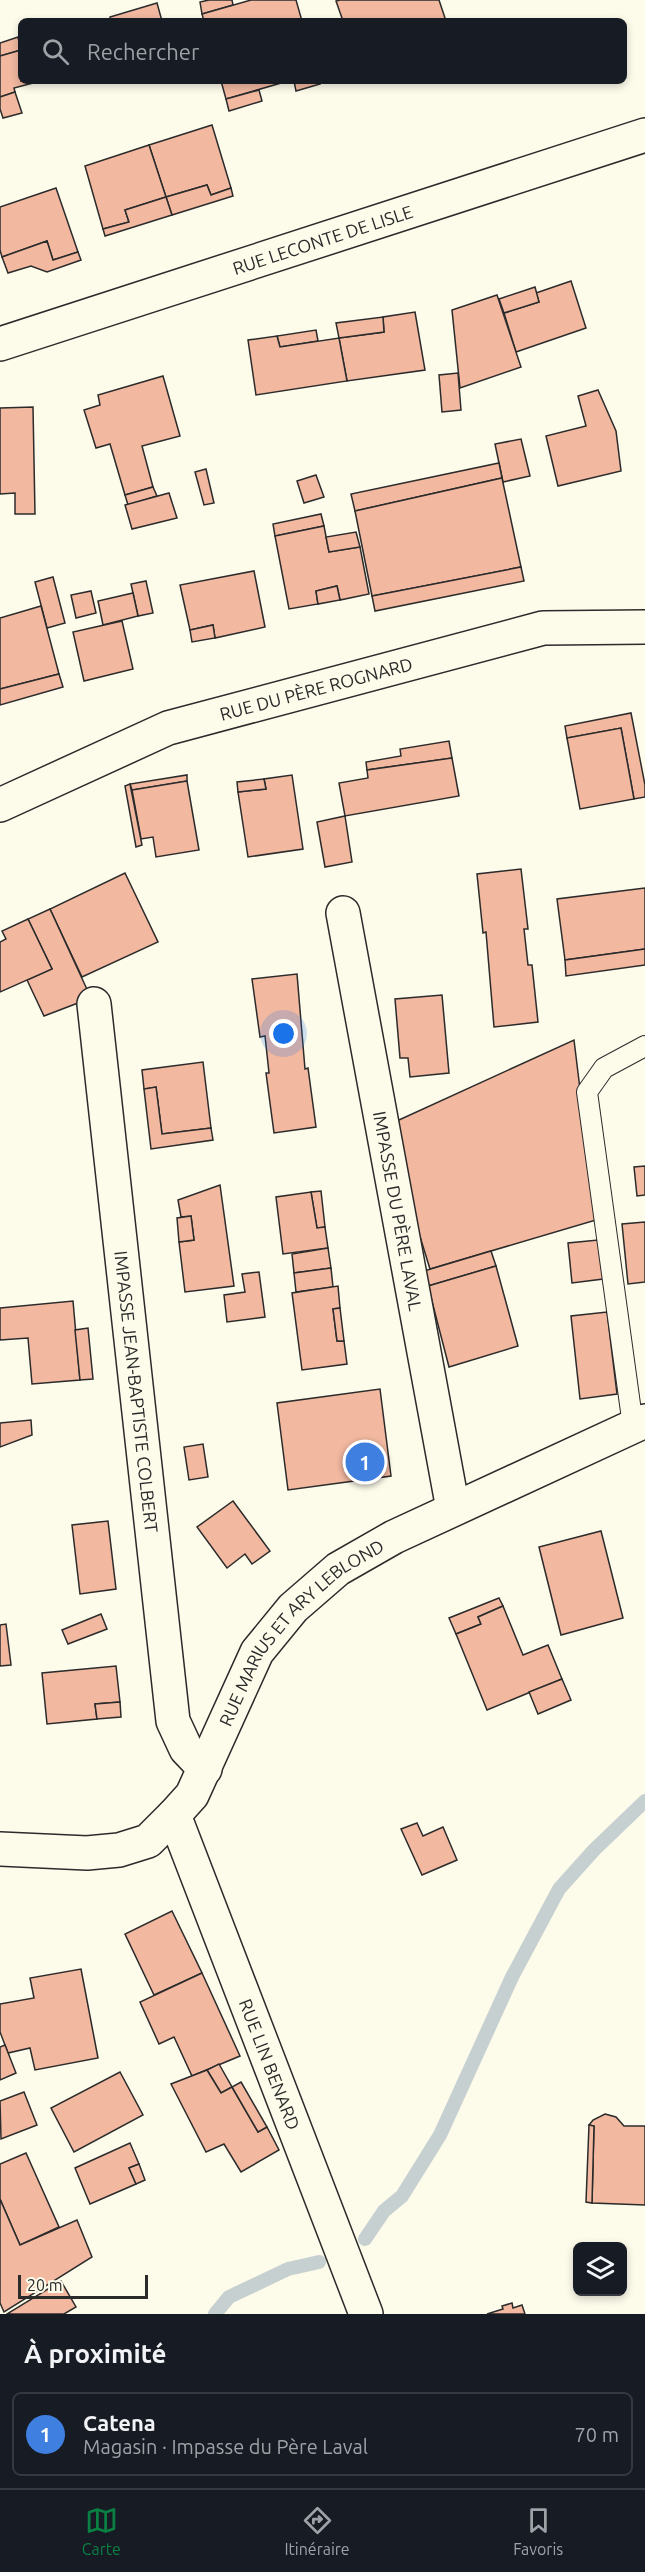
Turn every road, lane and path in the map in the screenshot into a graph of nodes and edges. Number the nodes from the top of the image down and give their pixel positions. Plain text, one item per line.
1 (645, 135) edge
2 (0, 344) edge
3 (645, 627) edge
4 (0, 805) edge
5 (343, 913) dead end
6 (94, 1004) dead end
7 (645, 1046) edge
8 (639, 1424) edge
9 (453, 1509) junction
10 (205, 1769) junction
11 (174, 1815) junction
12 (0, 1849) edge
13 (366, 2314) edge

1 - 2 street, RUE LECONTE DE LISLE
3 - 4 street, RUE DU PÈRE ROGNARD
5 - 9 street, IMPASSE DU PÈRE LAVAL
6 - 10 street, IMPASSE JEAN-BAPTISTE COLBERT
7 - 8 lane
8 - 9 street, RUE MARIUS ET ARY LEBLOND
9 - 10 street, RUE MARIUS ET ARY LEBLOND
10 - 11 street, RUE MARIUS ET ARY LEBLOND
11 - 12 street, RUE MARIUS ET ARY LEBLOND
11 - 13 street, RUE LIN BENARD

